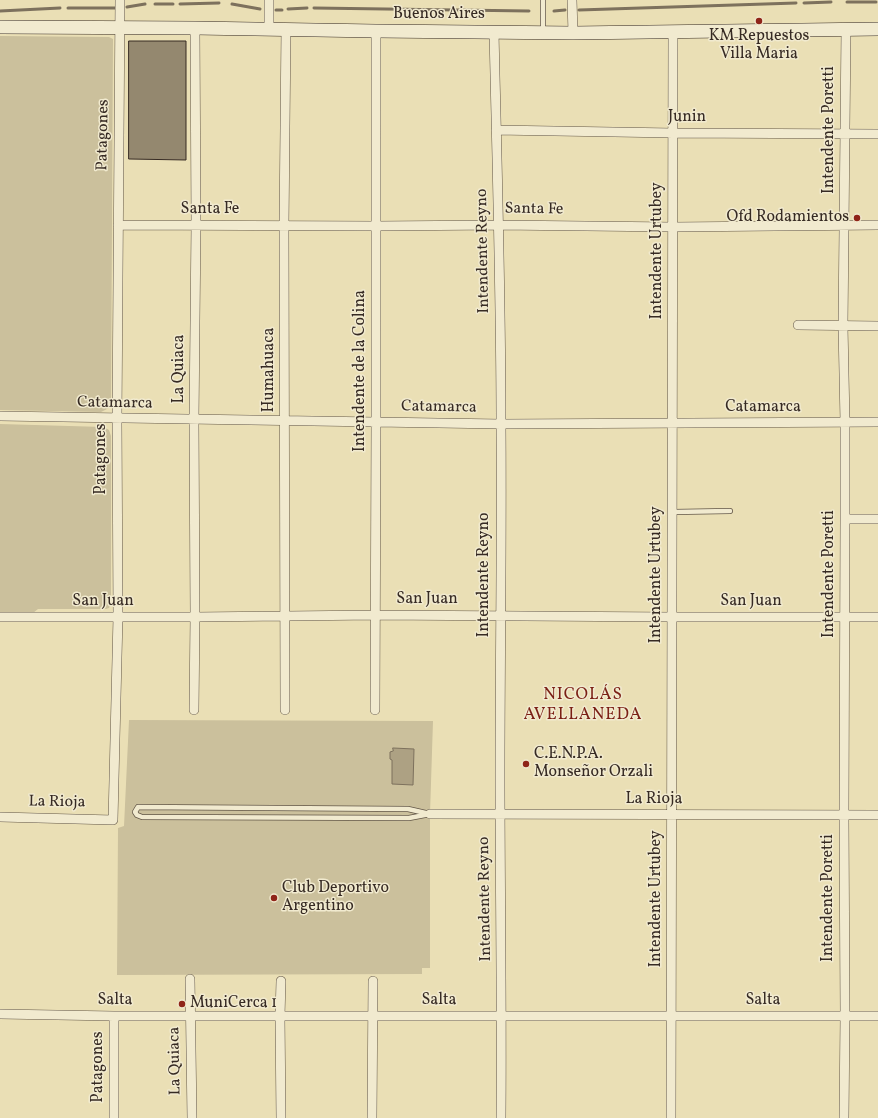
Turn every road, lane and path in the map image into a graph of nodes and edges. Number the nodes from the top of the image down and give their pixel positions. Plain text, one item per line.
1 (120, 0) edge
2 (269, 0) edge
3 (542, 0) edge
4 (572, 0) edge
5 (0, 27) edge
6 (120, 27) junction
7 (195, 28) junction
8 (269, 29) junction
9 (286, 29) junction
10 (878, 29) edge
11 (846, 30) junction
12 (376, 31) junction
13 (494, 32) junction
14 (543, 32) junction
15 (673, 32) junction
16 (573, 33) junction
17 (496, 130) junction
18 (673, 133) junction
19 (845, 134) junction
20 (878, 134) edge
21 (845, 224) junction
22 (878, 224) edge
23 (118, 225) junction
24 (196, 225) junction
25 (499, 225) junction
26 (284, 226) junction
27 (376, 226) junction
28 (673, 227) junction
29 (798, 325) dead end
30 (843, 326) junction
31 (878, 326) edge
32 (0, 416) edge
33 (117, 419) junction
34 (194, 420) junction
35 (285, 420) junction
36 (376, 422) junction
37 (845, 422) junction
38 (878, 422) edge
39 (673, 423) junction
40 (502, 424) junction
41 (730, 511) dead end
42 (673, 512) junction
43 (846, 519) junction
44 (878, 519) edge
45 (376, 615) junction
46 (500, 615) junction
47 (284, 616) junction
48 (0, 617) edge
49 (118, 617) junction
50 (195, 617) junction
51 (672, 617) junction
52 (845, 617) junction
53 (878, 617) edge
54 (194, 710) dead end
55 (285, 710) dead end
56 (375, 710) dead end
57 (304, 808) junction
58 (430, 814) junction
59 (500, 814) junction
60 (672, 815) junction
61 (878, 815) edge
62 (844, 816) junction
63 (0, 817) edge
64 (304, 818) junction
65 (113, 820) joint
66 (190, 979) dead end
67 (281, 981) dead end
68 (373, 981) dead end
69 (0, 1014) edge
70 (114, 1016) junction
71 (191, 1016) junction
72 (280, 1016) junction
73 (373, 1016) junction
74 (502, 1016) junction
75 (671, 1016) junction
76 (845, 1016) junction
77 (878, 1016) edge
78 (114, 1118) edge
79 (192, 1118) edge
80 (281, 1118) edge
81 (372, 1118) edge
82 (501, 1118) edge
83 (672, 1118) edge
84 (844, 1118) edge

1 - 6 street, Patagones
2 - 8 street
3 - 14 lane
4 - 16 street
5 - 6 main road, Buenos Aires
6 - 7 main road, Buenos Aires
6 - 23 street, Patagones
7 - 8 main road, Buenos Aires
7 - 24 street, La Quiaca
8 - 9 main road, Buenos Aires
9 - 12 main road, Buenos Aires
9 - 26 street, Humahuaca
10 - 11 main road, Buenos Aires
11 - 15 main road, Buenos Aires
11 - 19 street, Intendente Poretti
12 - 13 main road, Buenos Aires
12 - 27 street, Intendente de la Colina
13 - 14 main road, Buenos Aires
13 - 17 street, Intendente Reyno
14 - 16 main road, Buenos Aires
15 - 16 main road, Buenos Aires
15 - 18 street, Intendente Urtubey
17 - 18 street, Junin
17 - 25 street, Intendente Reyno
18 - 19 street, Junin
18 - 28 street, Intendente Urtubey
19 - 20 street, Junin
19 - 21 street, Intendente Poretti
21 - 22 street, Santa Fe
21 - 28 street, Santa Fe
21 - 30 street, Intendente Poretti
23 - 24 street, Santa Fe
23 - 33 street, Patagones
24 - 26 street, Santa Fe
24 - 34 street, La Quiaca
25 - 27 street, Santa Fe
25 - 28 street, Santa Fe
25 - 40 street, Intendente Reyno
26 - 27 street, Santa Fe
26 - 35 street, Humahuaca
27 - 36 street, Intendente de la Colina
28 - 39 street, Intendente Urtubey
29 - 30 street
30 - 31 street
30 - 37 street, Intendente Poretti
32 - 33 street, Catamarca
33 - 34 street, Catamarca
33 - 49 street, Patagones
34 - 35 street, Catamarca
34 - 50 street, La Quiaca
35 - 36 street, Catamarca
35 - 47 street, Humahuaca
36 - 40 street, Catamarca
36 - 45 street, Intendente de la Colina
37 - 38 street, Catamarca
37 - 39 street, Catamarca
37 - 43 street, Intendente Poretti
39 - 40 street, Catamarca
39 - 42 street, Intendente Urtubey
40 - 46 street, Intendente Reyno
41 - 42 lane
42 - 51 street, Intendente Urtubey
43 - 44 street
43 - 52 street, Intendente Poretti
45 - 46 street, San Juan
45 - 47 street, San Juan
45 - 56 street, Intendente de la Colina
46 - 51 street, San Juan
46 - 59 street, Intendente Reyno
47 - 50 street, San Juan
47 - 55 street, Humahuaca
48 - 49 street, San Juan
49 - 50 street, San Juan
49 - 65 street, Patagones
50 - 54 street, La Quiaca
51 - 52 street, San Juan
51 - 60 street, Intendente Urtubey
52 - 53 street, San Juan
52 - 62 street, Intendente Poretti
57 - 58 lane
57 - 64 lane
57 - 64 lane
58 - 59 street, La Rioja
58 - 64 lane
59 - 60 street, La Rioja
59 - 74 street, Intendente Reyno
60 - 62 street, La Rioja
60 - 75 street, Intendente Urtubey
61 - 62 street, La Rioja
62 - 76 street, Intendente Poretti
63 - 65 street, La Rioja
66 - 71 street, La Quiaca
67 - 72 street
68 - 73 street
69 - 70 street, Salta
70 - 71 street, Salta
70 - 78 street, Patagones
71 - 72 street, Salta
71 - 79 street, La Quiaca
72 - 73 street, Salta
72 - 80 street
73 - 74 street, Salta
73 - 81 street
74 - 75 street, Salta
74 - 82 street, Intendente Reyno
75 - 76 street, Salta
75 - 83 street, Intendente Urtubey
76 - 77 street, Salta
76 - 84 street, Intendente Poretti

